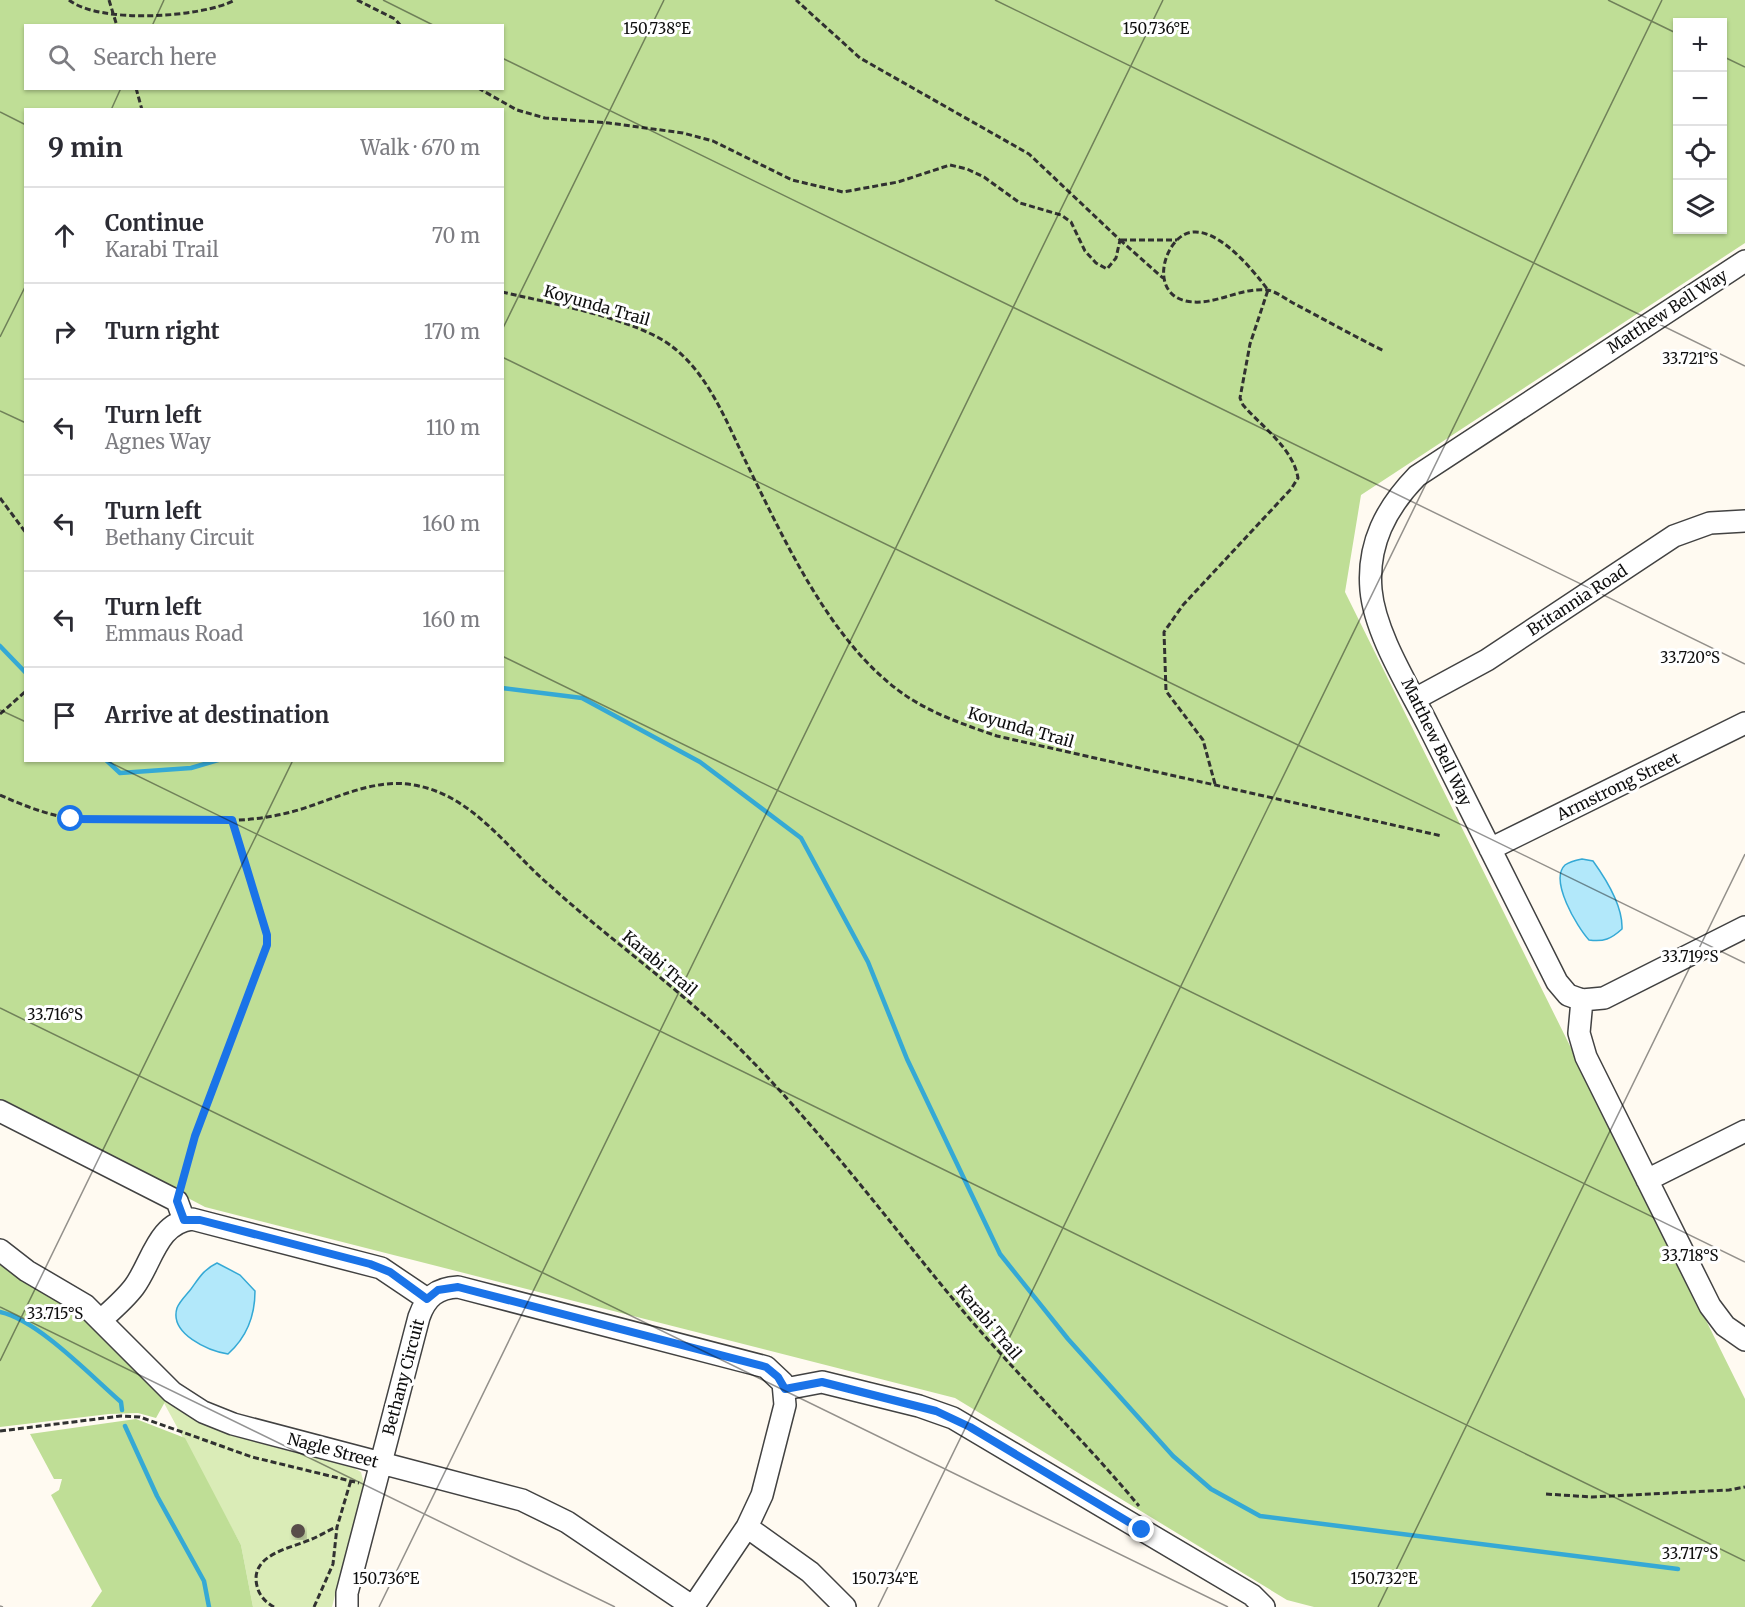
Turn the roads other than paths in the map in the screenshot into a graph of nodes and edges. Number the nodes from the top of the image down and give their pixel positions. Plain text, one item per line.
1 (1745, 261) edge
2 (1745, 520) edge
3 (1415, 699) junction
4 (1745, 723) edge
5 (1490, 849) junction
6 (1745, 927) edge
7 (1582, 1000) junction
8 (0, 1111) edge
9 (1745, 1131) edge
10 (1647, 1180) junction
11 (180, 1211) junction
12 (0, 1250) edge
13 (427, 1299) junction
14 (101, 1320) junction
15 (1745, 1340) edge
16 (785, 1389) junction
17 (381, 1463) junction
18 (747, 1527) junction
19 (347, 1607) edge
20 (693, 1607) edge
21 (845, 1607) edge
22 (1264, 1607) edge

1 - 3 street, Matthew Bell Way
2 - 3 street, Britannia Road
3 - 5 street, Matthew Bell Way
4 - 5 street, Armstrong Street
5 - 7 street, Matthew Bell Way
6 - 7 street
7 - 10 street
8 - 11 street
9 - 10 street
10 - 15 street
11 - 13 street
11 - 14 street
12 - 14 street, Nagle Street
13 - 16 street, Bethany Circuit
13 - 17 street, Bethany Circuit
14 - 17 street, Nagle Street
16 - 18 street
16 - 22 street
17 - 19 street, Bethany Circuit
17 - 20 street, Nagle Street
18 - 20 street
18 - 21 street

